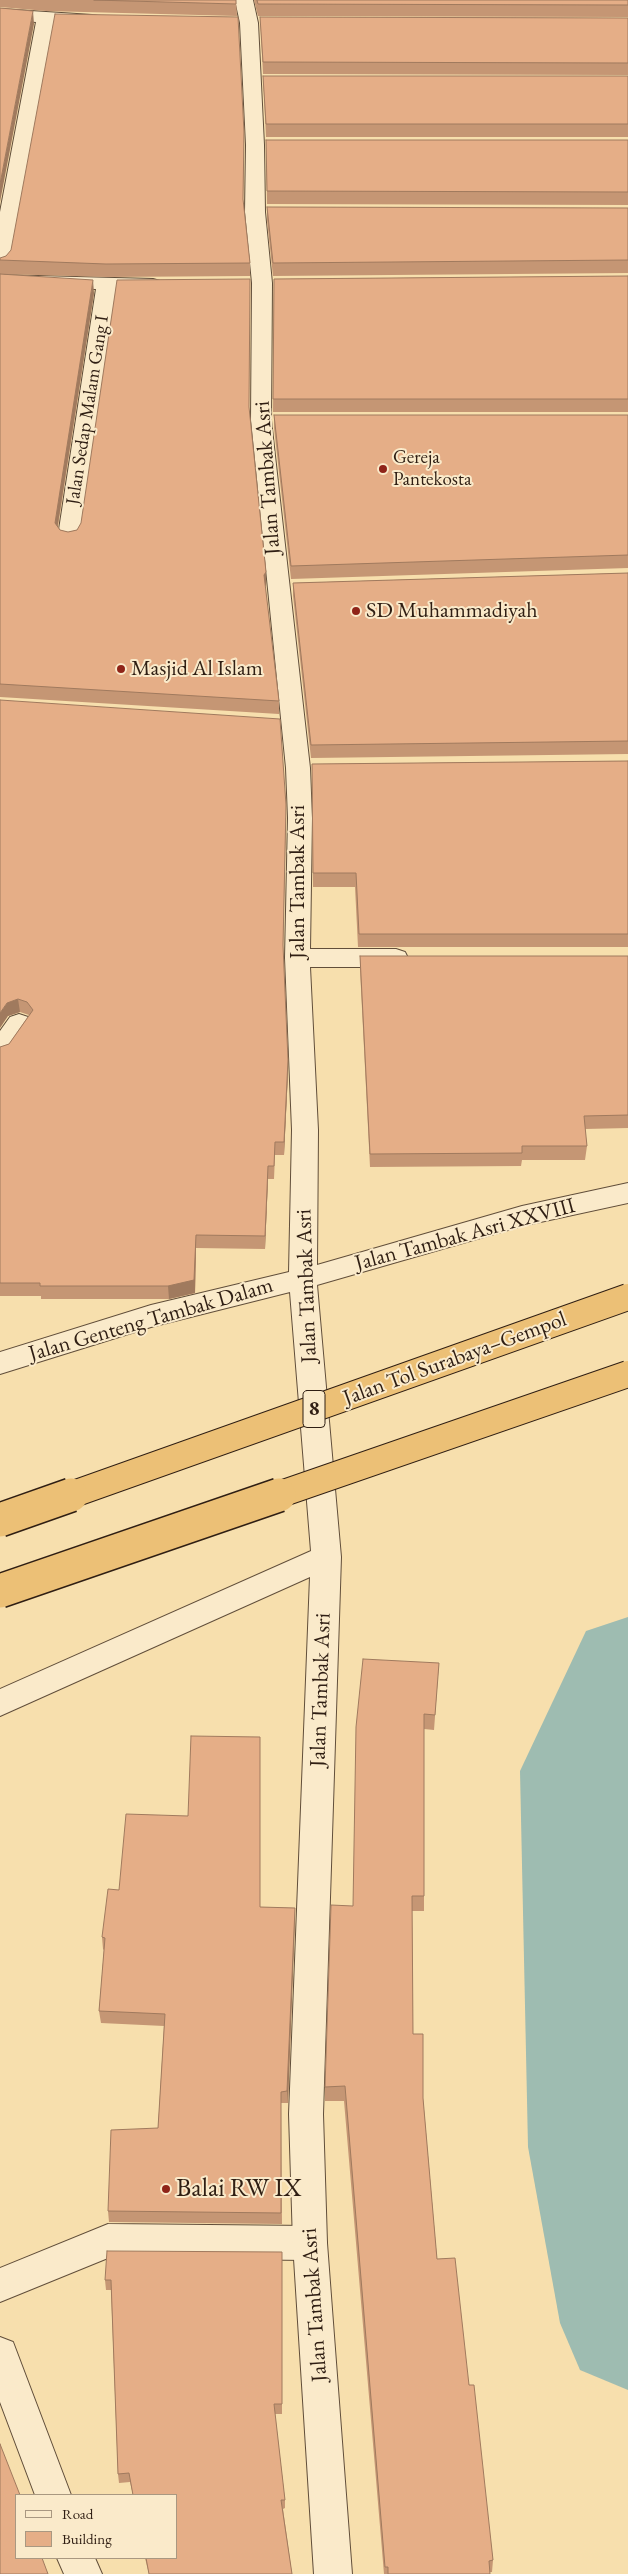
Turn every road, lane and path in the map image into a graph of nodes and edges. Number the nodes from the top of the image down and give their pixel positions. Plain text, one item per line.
1 (244, 0) edge
2 (0, 14) edge
3 (46, 18) junction
4 (113, 20) edge
5 (228, 23) edge
6 (249, 23) junction
7 (269, 23) edge
8 (251, 81) junction
9 (271, 81) edge
10 (275, 145) edge
11 (255, 146) junction
12 (255, 212) junction
13 (275, 212) edge
14 (0, 263) edge
15 (0, 282) edge
16 (175, 284) edge
17 (107, 285) junction
18 (69, 536) edge
19 (297, 958) junction
20 (424, 958) edge
21 (19, 1023) dead end
22 (0, 1050) edge
23 (628, 1193) edge
24 (303, 1279) junction
25 (628, 1297) edge
26 (0, 1363) edge
27 (628, 1374) edge
28 (0, 1520) edge
29 (326, 1557) junction
30 (0, 1591) edge
31 (0, 1703) edge
32 (310, 2243) junction
33 (0, 2285) edge
34 (0, 2354) edge
35 (53, 2494) edge
36 (76, 2559) edge
37 (83, 2574) edge
38 (333, 2574) edge

1 - 6 street, Jalan Tambak Asri
2 - 3 street
3 - 4 street
3 - 14 street
5 - 6 street
6 - 7 street
6 - 8 street, Jalan Tambak Asri
8 - 9 street
8 - 11 street, Jalan Tambak Asri
10 - 11 street
11 - 12 street, Jalan Tambak Asri
12 - 13 street
12 - 19 street, Jalan Tambak Asri
15 - 17 street
16 - 17 street
17 - 18 street, Jalan Sedap Malam Gang I
19 - 20 street
19 - 24 street, Jalan Tambak Asri
21 - 22 street
23 - 24 street, Jalan Tambak Asri XXVIII
24 - 26 street, Jalan Genteng Tambak Dalam
24 - 29 street, Jalan Tambak Asri
25 - 28 highway, Jalan Tol Surabaya–Gempol / 8, bridge
27 - 30 highway, bridge
29 - 31 street
29 - 32 street, Jalan Tambak Asri
32 - 33 street
32 - 38 street, Jalan Tambak Asri
34 - 35 street
36 - 37 street

